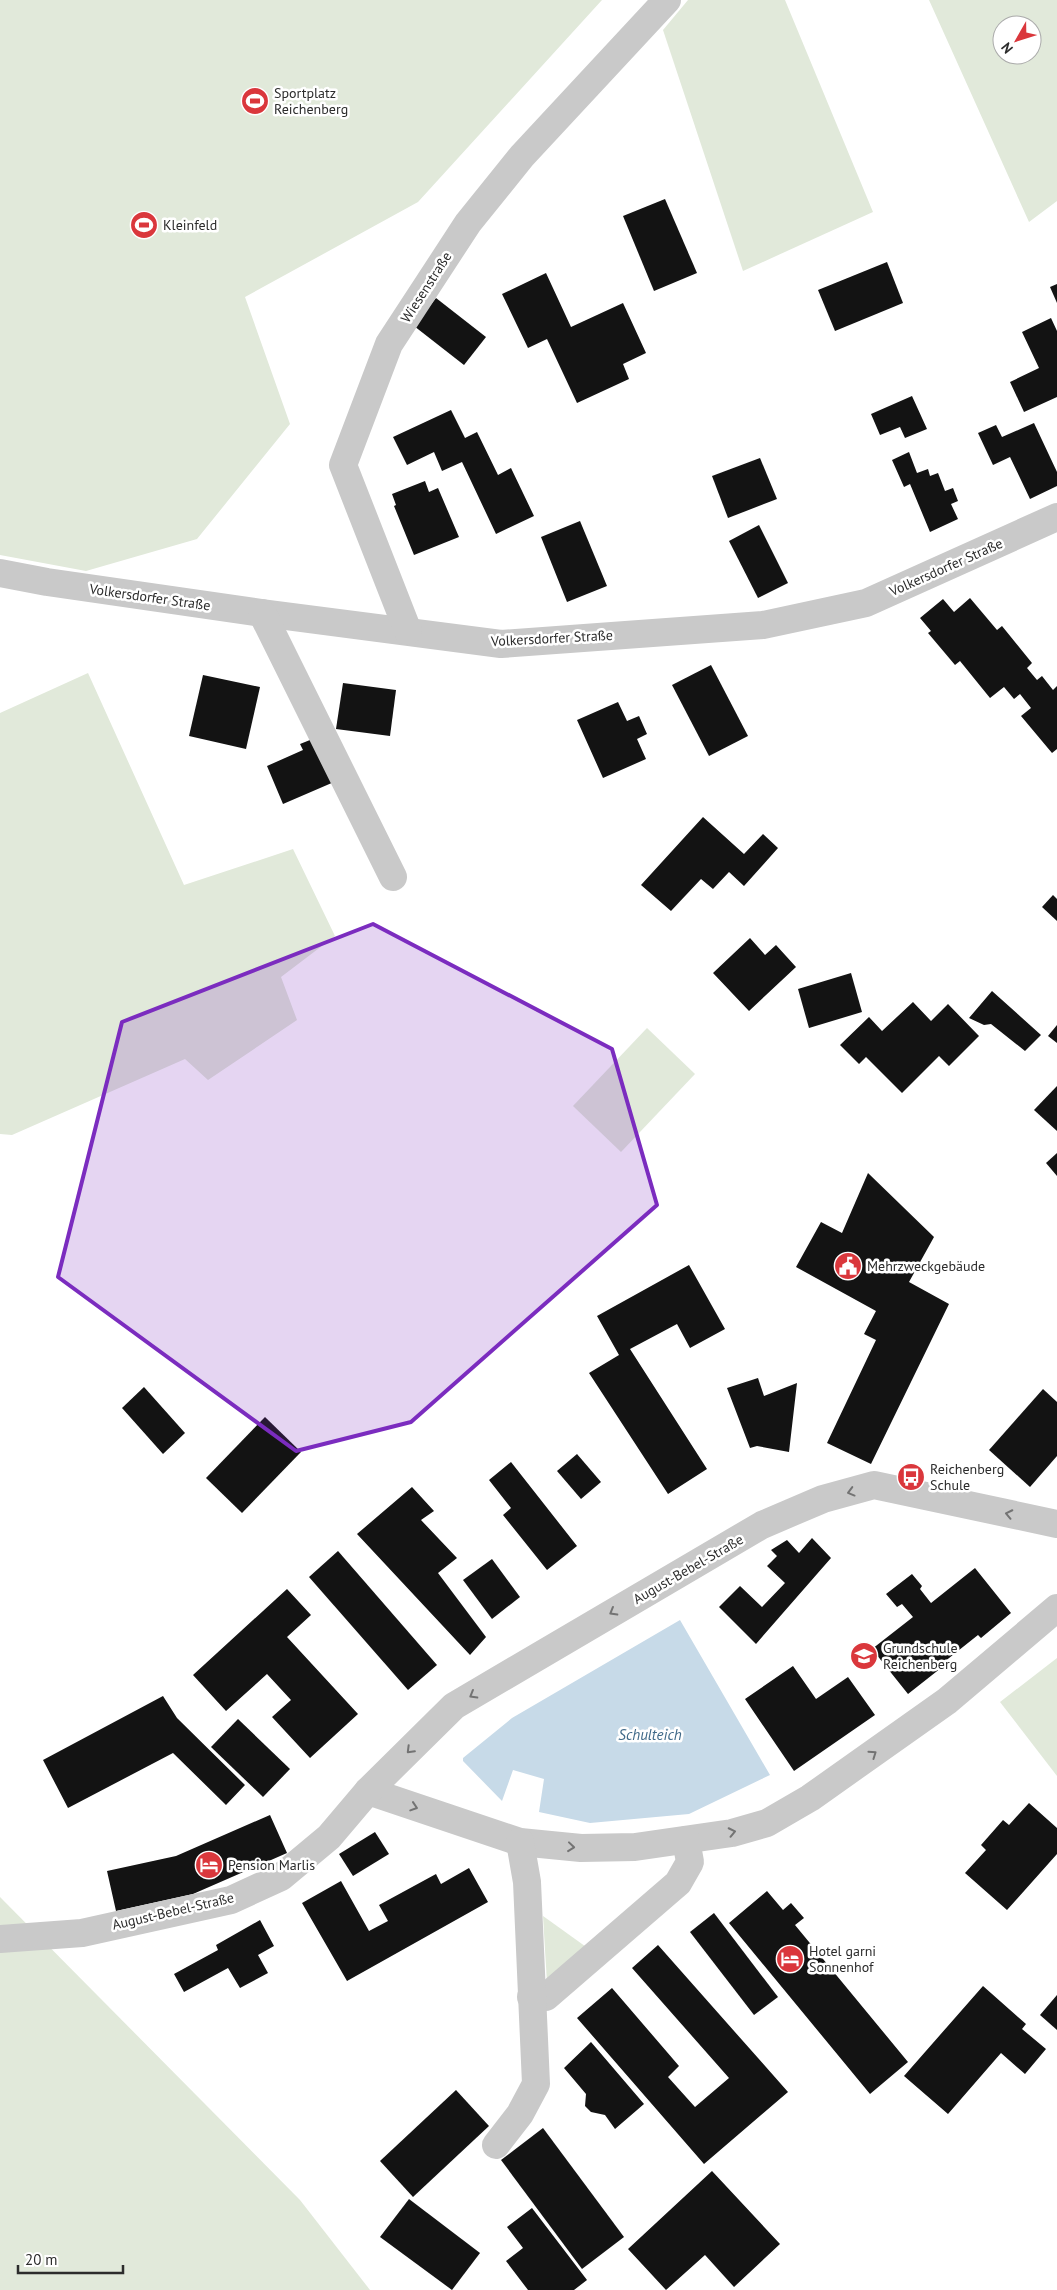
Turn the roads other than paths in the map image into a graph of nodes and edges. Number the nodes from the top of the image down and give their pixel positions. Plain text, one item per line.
1 (667, 0) edge
2 (1057, 517) edge
3 (0, 573) edge
4 (262, 613) junction
5 (408, 631) junction
6 (393, 877) dead end
7 (1057, 1524) edge
8 (1057, 1608) edge
9 (368, 1792) junction
10 (686, 1840) junction
11 (520, 1842) junction
12 (0, 1939) edge
13 (532, 1997) junction
14 (496, 2145) dead end

1 - 5 street, Wiesenstraße
2 - 5 street, Volkersdorfer Straße
3 - 4 street, Volkersdorfer Straße
4 - 5 street, Volkersdorfer Straße
4 - 6 street
7 -> 9 street, August-Bebel-Straße
10 -> 8 street
9 -> 11 street
9 - 12 street, August-Bebel-Straße
11 -> 10 street
10 - 13 street
11 - 13 street
13 - 14 street

